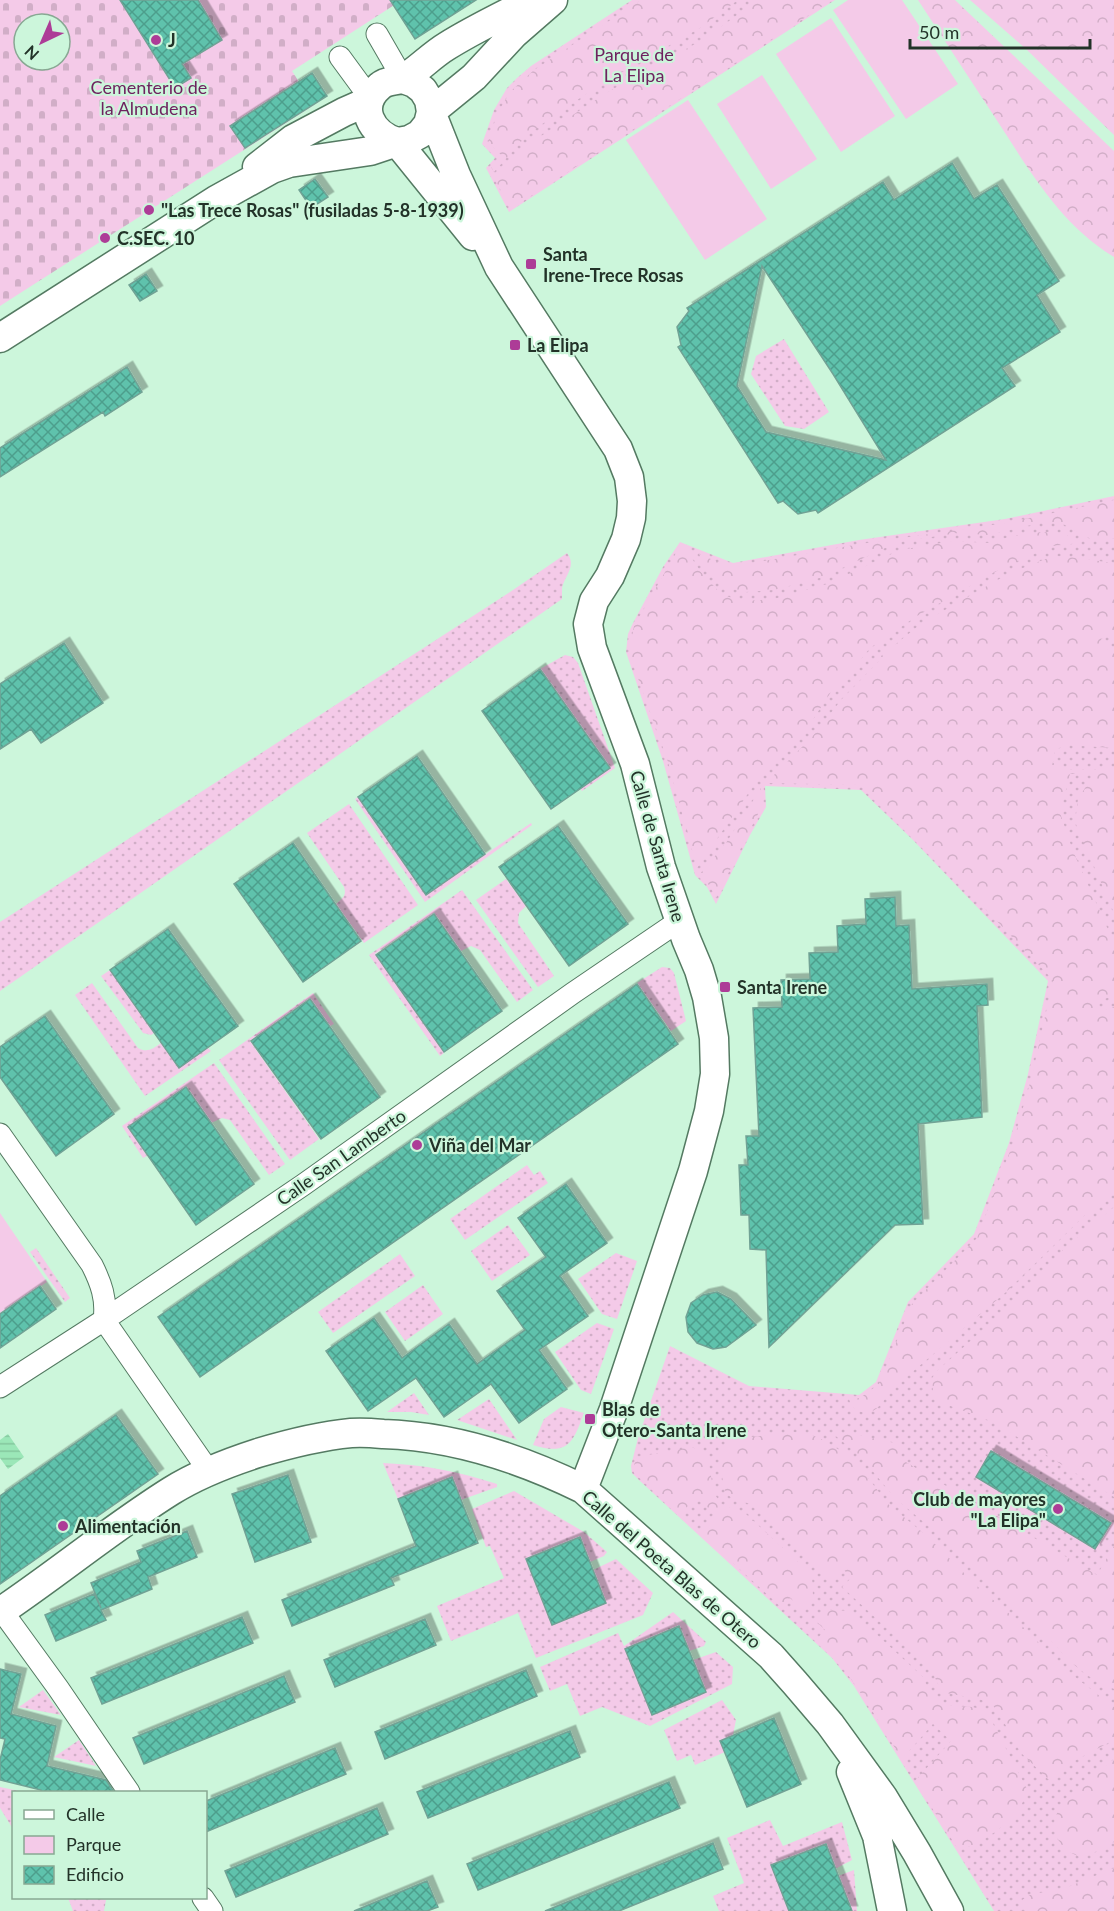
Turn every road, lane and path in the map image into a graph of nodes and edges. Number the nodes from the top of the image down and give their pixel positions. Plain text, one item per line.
1 (533, 0) edge
2 (553, 0) edge
3 (377, 34) dead end
4 (340, 57) dead end
5 (403, 79) junction
6 (370, 99) junction
7 (431, 112) junction
8 (391, 140) junction
9 (216, 200) junction
10 (500, 267) junction
11 (0, 338) edge
12 (679, 921) junction
13 (0, 1134) edge
14 (104, 1320) junction
15 (0, 1387) edge
16 (208, 1470) junction
17 (583, 1489) junction
18 (1, 1612) edge
19 (830, 1724) junction
20 (128, 1791) edge
21 (203, 1899) edge
22 (212, 1911) edge
23 (892, 1911) edge
24 (949, 1911) edge

1 - 5 street
2 - 7 street
3 - 5 street, Calle de Santa Irene
4 - 6 street
5 - 6 street
5 - 7 street, Calle de Santa Irene
6 - 8 street, Calle de Santa Irene
6 - 9 street
7 - 8 street
7 - 10 street, Calle de Santa Irene
8 - 9 street
8 - 10 street, Calle de Santa Irene
9 - 11 street
10 - 12 street, Calle de Santa Irene
12 - 14 street, Calle San Lamberto
12 - 17 street, Calle de Santa Irene
13 - 14 street
14 - 15 street, Calle San Lamberto
14 - 16 street
16 - 17 street, Calle del Poeta Blas de Otero
16 - 18 street, Calle del Poeta Blas de Otero
17 - 19 street, Calle del Poeta Blas de Otero
18 - 20 street
19 - 23 street, Calle del Poeta Blas de Otero
19 - 24 street, Calle del Poeta Blas de Otero
21 - 22 street

